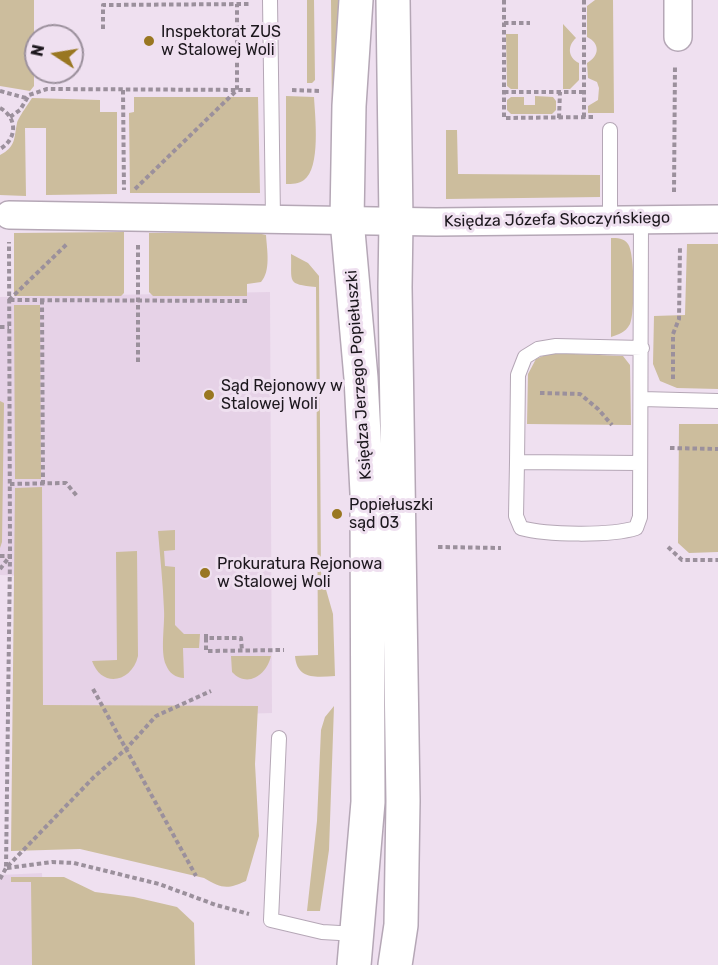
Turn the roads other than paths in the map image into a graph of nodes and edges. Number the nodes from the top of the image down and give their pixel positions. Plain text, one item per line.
1 (270, 0) edge
2 (356, 0) edge
3 (393, 0) edge
4 (678, 0) edge
5 (678, 37) road end
6 (610, 130) road end
7 (9, 215) road end
8 (273, 218) junction
9 (610, 219) junction
10 (641, 219) junction
11 (718, 219) edge
12 (347, 220) junction
13 (396, 221) junction
14 (642, 348) junction
15 (642, 399) junction
16 (718, 401) edge
17 (517, 462) junction
18 (640, 463) junction
19 (279, 738) dead end
20 (355, 949) edge
21 (395, 965) edge

1 - 8 lane
2 - 12 street, Księdza Jerzego Popiełuszki
3 - 13 street, Księdza Jerzego Popiełuszki
4 - 5 street
6 - 9 lane
7 - 8 street, Księdza Józefa Skoczyńskiego
8 - 12 street, Księdza Józefa Skoczyńskiego
9 - 10 street, Księdza Józefa Skoczyńskiego
9 - 13 street, Księdza Józefa Skoczyńskiego
10 - 11 street, Księdza Józefa Skoczyńskiego
10 - 14 lane
12 - 13 street, Księdza Józefa Skoczyńskiego
12 - 20 street, Księdza Jerzego Popiełuszki
13 - 21 street, Księdza Jerzego Popiełuszki
14 - 15 lane
14 - 17 lane
15 - 16 lane
15 - 18 lane
17 - 18 lane
17 - 18 lane
19 - 20 lane

